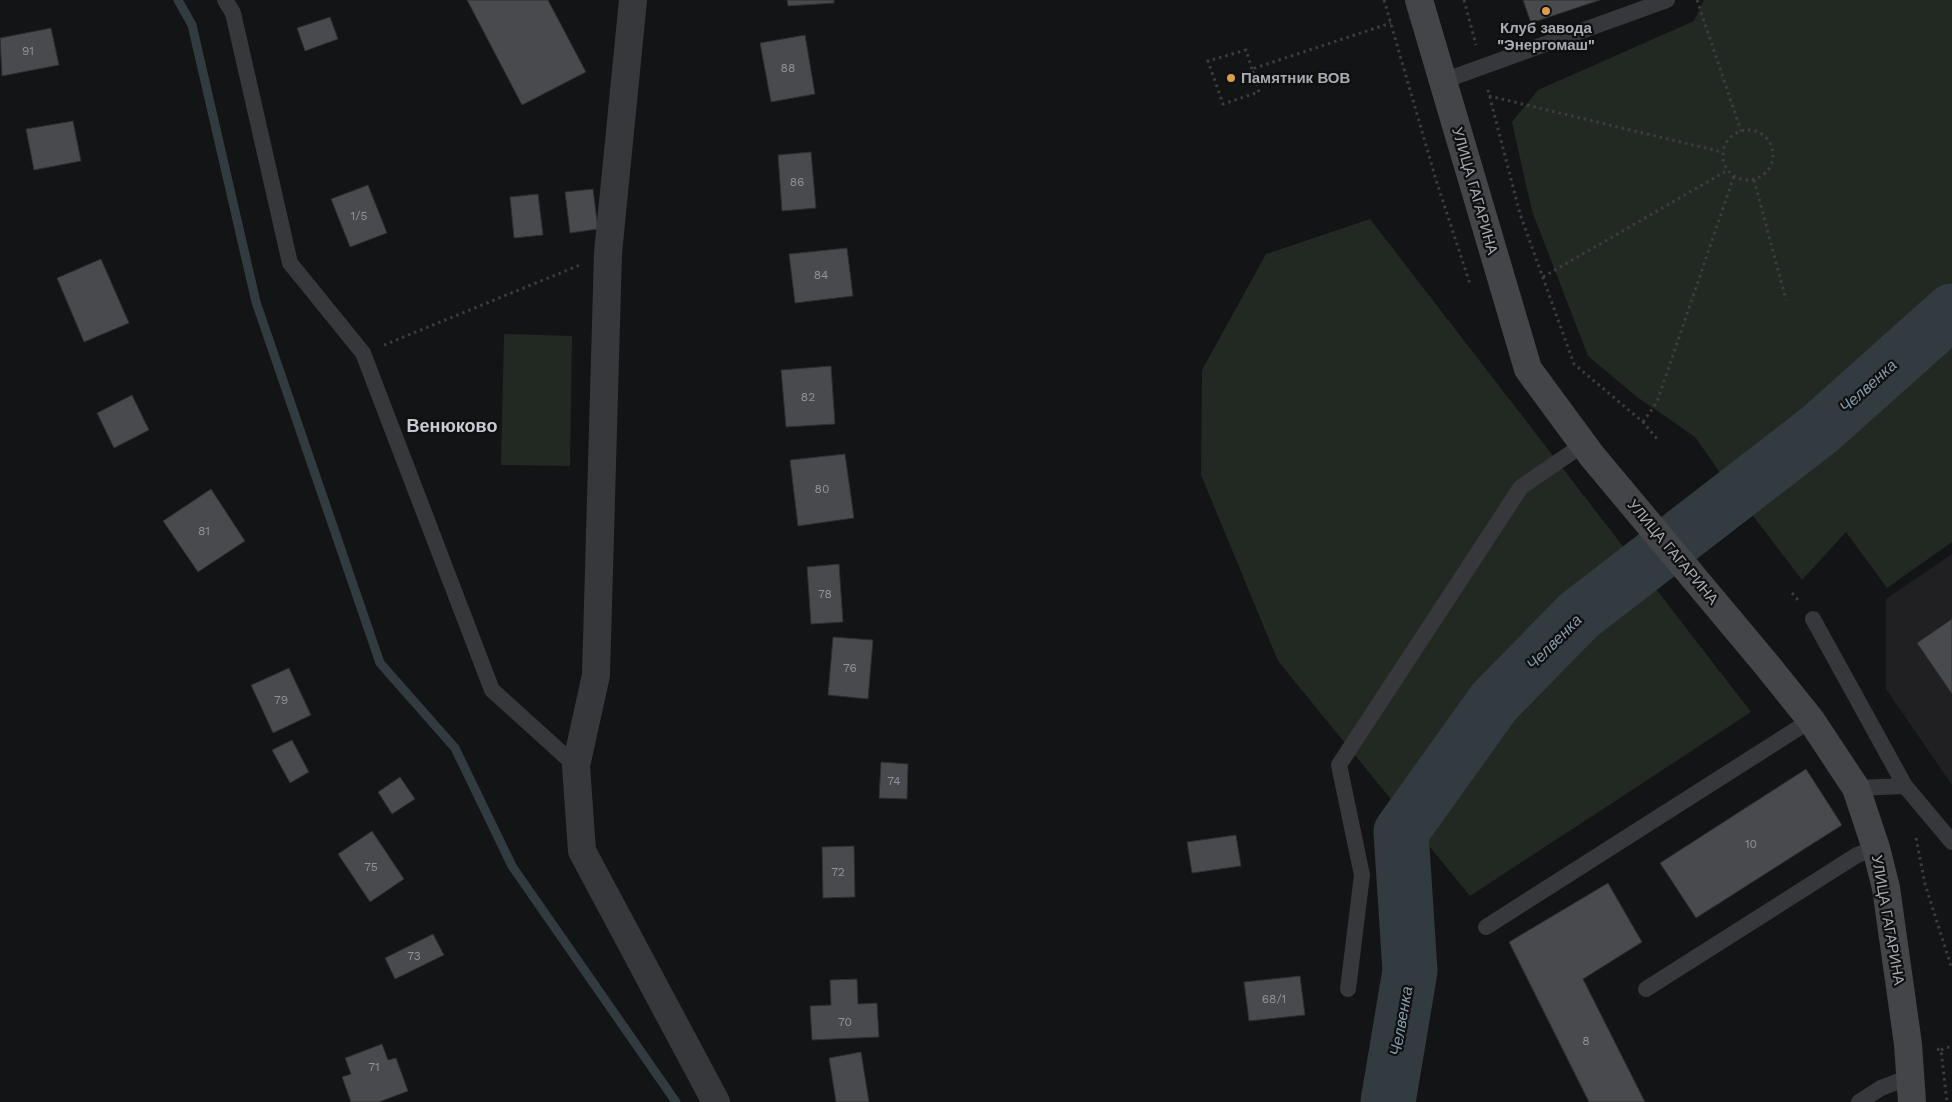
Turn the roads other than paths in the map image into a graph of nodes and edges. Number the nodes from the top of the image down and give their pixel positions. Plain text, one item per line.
1 (225, 0) edge
2 (632, 0) edge
3 (1419, 0) edge
4 (1667, 0) edge
5 (1443, 81) junction
6 (1588, 450) junction
7 (1813, 619) dead end
8 (1810, 720) junction
9 (576, 766) junction
10 (1905, 786) junction
11 (1856, 788) junction
12 (1952, 842) edge
13 (1876, 848) junction
14 (1486, 927) dead end
15 (1348, 988) dead end
16 (1646, 989) dead end
17 (1911, 1090) edge
18 (716, 1102) edge
19 (1859, 1102) edge

1 - 9 lane
2 - 9 street
3 - 5 main road, УЛИЦА ГАГАРИНА
4 - 5 lane
5 - 6 main road, УЛИЦА ГАГАРИНА
6 - 8 main road, УЛИЦА ГАГАРИНА
6 - 15 lane
7 - 10 lane
8 - 11 main road, УЛИЦА ГАГАРИНА
8 - 14 lane
9 - 18 street
10 - 11 lane
10 - 12 lane
11 - 13 main road, УЛИЦА ГАГАРИНА
13 - 16 lane
13 - 17 main road, УЛИЦА ГАГАРИНА
17 - 19 lane

